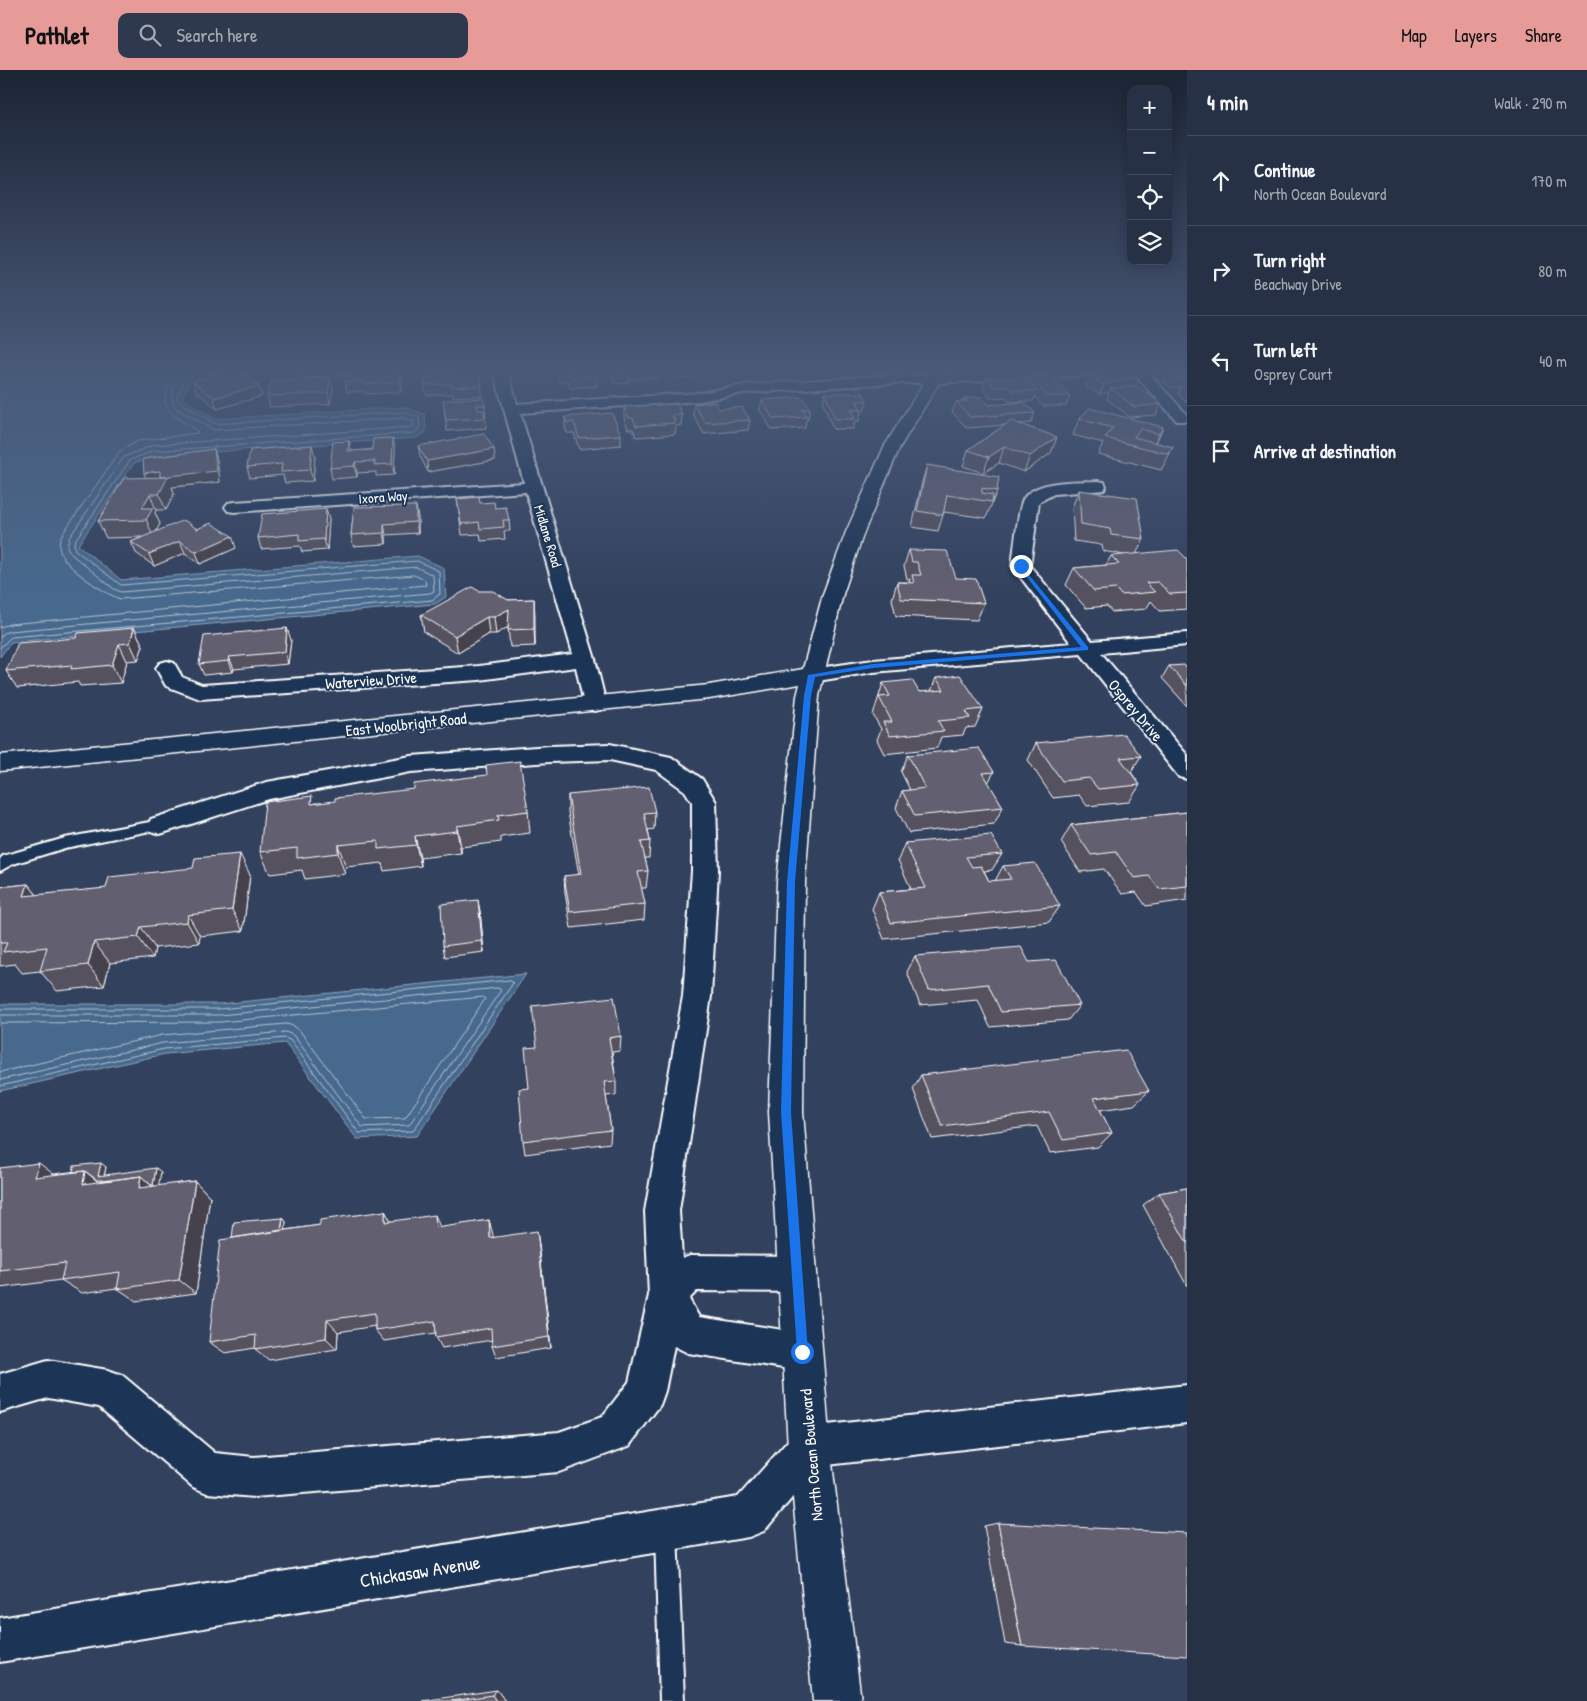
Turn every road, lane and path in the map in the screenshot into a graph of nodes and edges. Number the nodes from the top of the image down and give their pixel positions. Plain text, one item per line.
1 (521, 444) edge
2 (894, 444) edge
3 (1098, 486) dead end
4 (533, 487) junction
5 (234, 507) dead end
6 (1187, 639) edge
7 (1086, 648) junction
8 (585, 659) junction
9 (167, 668) dead end
10 (812, 675) junction
11 (595, 704) junction
12 (0, 763) edge
13 (1187, 771) edge
14 (160, 825) joint
15 (0, 866) edge
16 (797, 1274) junction
17 (667, 1295) junction
18 (802, 1352) junction
19 (0, 1393) edge
20 (1187, 1404) edge
21 (809, 1447) junction
22 (666, 1530) junction
23 (0, 1640) edge
24 (672, 1701) edge
25 (837, 1701) edge

1 - 4 street, Midlane Road
2 - 10 main road, North Ocean Boulevard
3 - 7 street, Osprey Drive
4 - 5 street, Ixora Way
4 - 8 street, Midlane Road
6 - 7 street
7 - 10 street
7 - 13 street, Osprey Drive
8 - 9 street, Waterview Drive
8 - 11 street, Midlane Road
10 - 11 main road, East Woolbright Road
10 - 16 main road, North Ocean Boulevard
11 - 12 main road, East Woolbright Road
14 - 15 lane
14 - 17 street
16 - 17 street
16 - 18 main road, North Ocean Boulevard
17 - 18 street
17 - 19 street
18 - 21 main road, North Ocean Boulevard
20 - 21 street
21 - 22 street, Chickasaw Avenue
21 - 25 main road, North Ocean Boulevard
22 - 23 street, Chickasaw Avenue
22 - 24 lane

